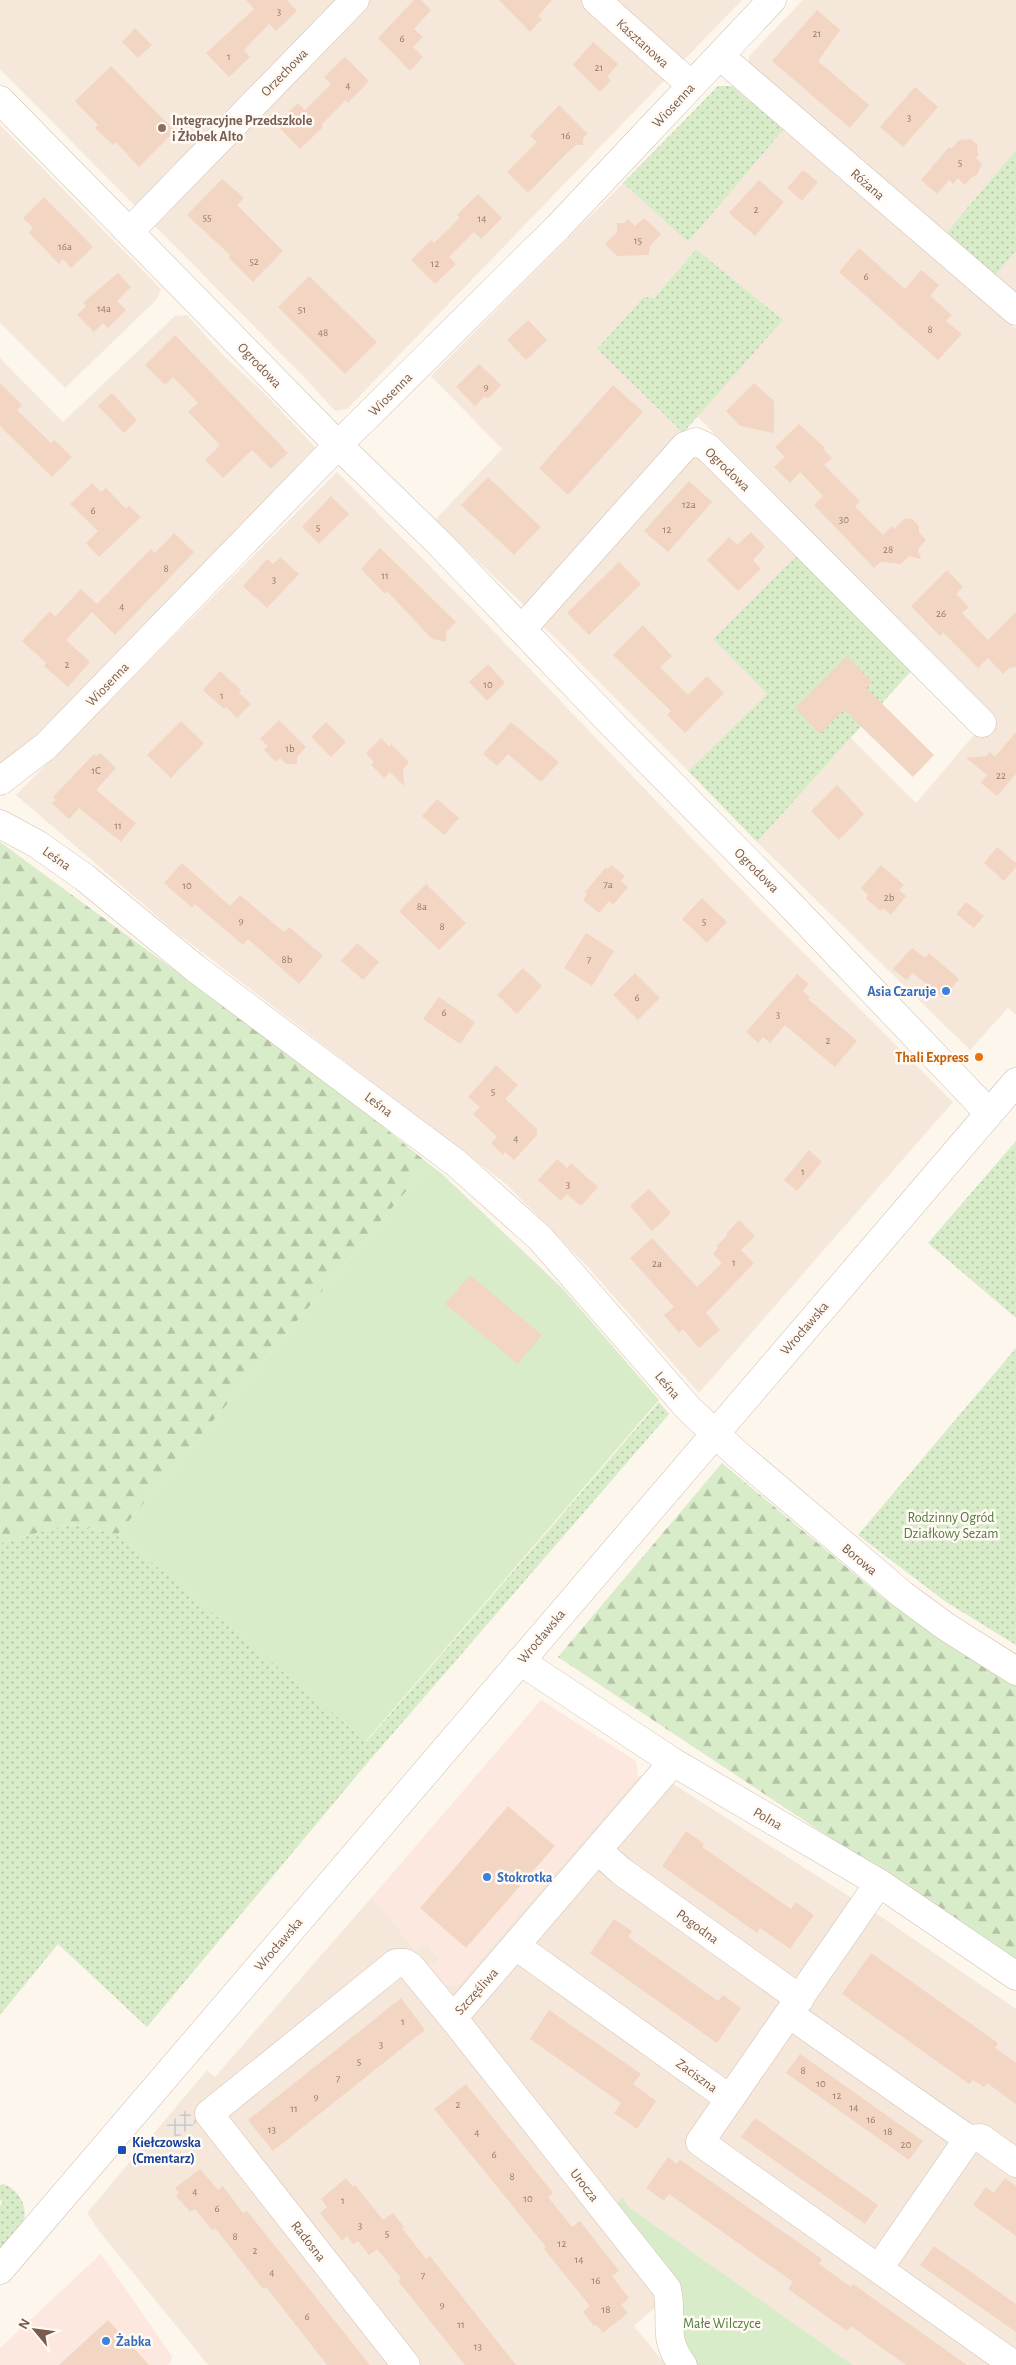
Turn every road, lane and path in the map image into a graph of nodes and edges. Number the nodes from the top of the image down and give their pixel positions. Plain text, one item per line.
1 (355, 0) edge
2 (596, 0) edge
3 (772, 0) edge
4 (720, 56) junction
5 (691, 86) junction
6 (0, 100) edge
7 (130, 231) junction
8 (1016, 311) edge
9 (338, 445) junction
10 (522, 629) junction
11 (982, 722) dead end
12 (0, 780) edge
13 (0, 824) edge
14 (1016, 1082) edge
15 (989, 1113) junction
16 (714, 1433) junction
17 (520, 1661) junction
18 (1016, 1671) edge
19 (673, 1762) junction
20 (599, 1851) junction
21 (879, 1883) junction
22 (516, 1946) junction
23 (1016, 1976) edge
24 (794, 2007) junction
25 (453, 2018) junction
26 (730, 2100) junction
27 (212, 2118) joint
28 (974, 2139) junction
29 (1016, 2162) edge
30 (879, 2268) junction
31 (0, 2270) edge
32 (406, 2365) edge
33 (683, 2365) edge
34 (1014, 2365) edge

1 - 7 street, Orzechowa
2 - 5 street, Kasztanowa
3 - 4 street, Wiosenna
4 - 5 street, Wiosenna
4 - 8 street, Różana
5 - 9 street, Wiosenna
6 - 7 street, Ogrodowa
7 - 9 street, Ogrodowa
9 - 10 street, Ogrodowa
9 - 12 street, Wiosenna
10 - 11 street, Ogrodowa
10 - 15 street, Ogrodowa
13 - 16 street, Leśna
14 - 15 street, Wrocławska
15 - 16 street, Wrocławska
16 - 17 street, Wrocławska
16 - 18 street, Borowa
17 - 19 street, Polna
17 - 31 street, Wrocławska
19 - 20 street, Szczęśliwa
19 - 21 street, Polna
20 - 22 street, Szczęśliwa
20 - 24 street, Pogodna
21 - 23 street, Polna
21 - 24 street
22 - 25 street, Szczęśliwa
22 - 26 street, Zaciszna
24 - 26 street
24 - 28 street, Pogodna
25 - 27 street, Szczęśliwa
25 - 33 street, Urocza
26 - 30 street, Zaciszna
27 - 32 street, Radosna
28 - 29 street, Pogodna
28 - 30 street
30 - 34 street

